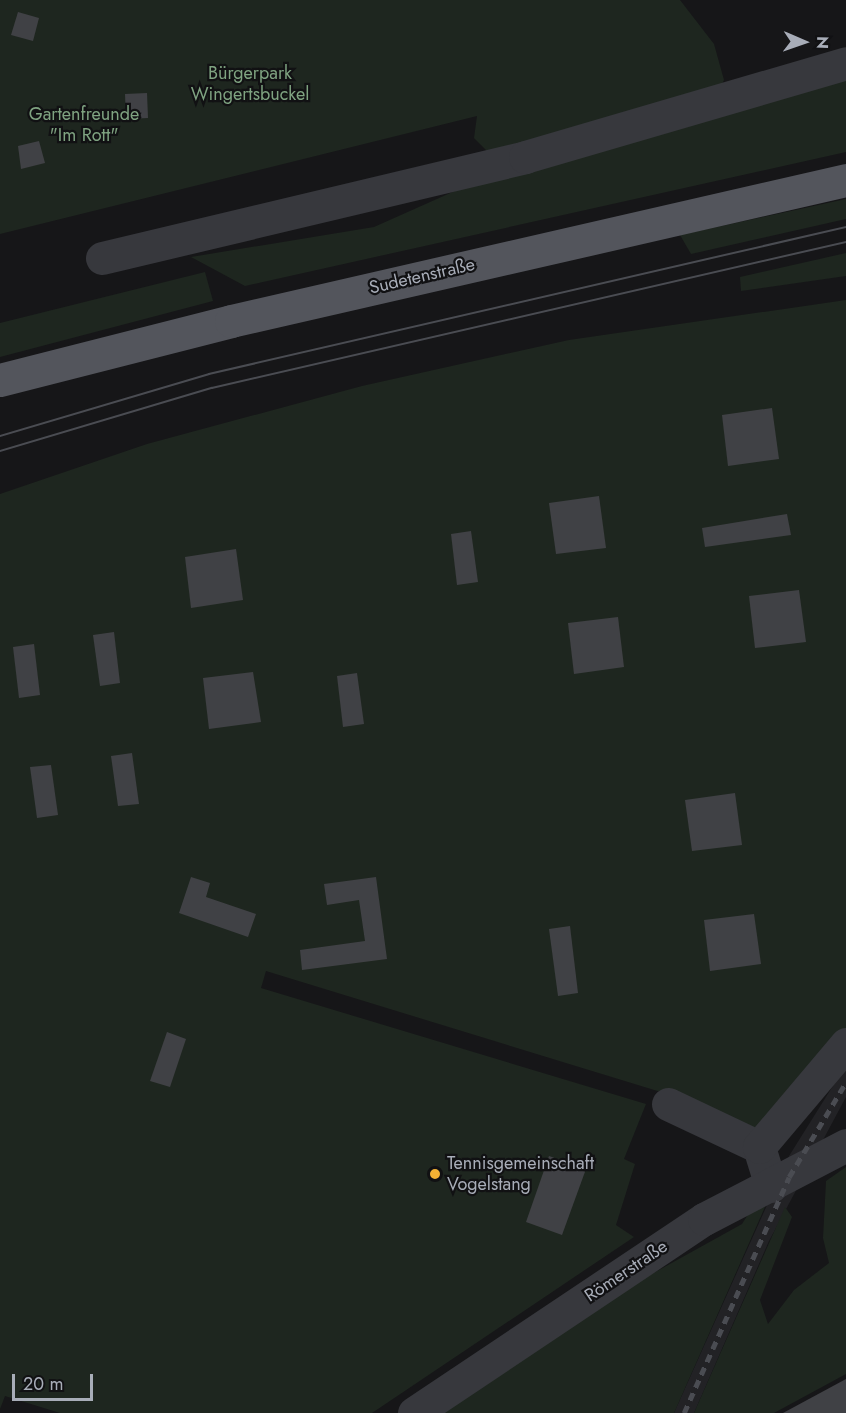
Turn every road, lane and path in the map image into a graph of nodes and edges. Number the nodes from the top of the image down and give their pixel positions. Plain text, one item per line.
1 (846, 63) edge
2 (846, 180) edge
3 (102, 258) dead end
4 (0, 380) edge
5 (846, 1044) edge
6 (668, 1104) dead end
7 (846, 1144) edge
8 (759, 1147) junction
9 (771, 1186) junction
10 (414, 1413) edge

1 - 3 street
2 - 4 main road, Sudetenstraße
5 - 8 street
6 - 8 street
7 - 9 street, Römerstraße
8 - 9 street
9 - 10 street, Römerstraße

